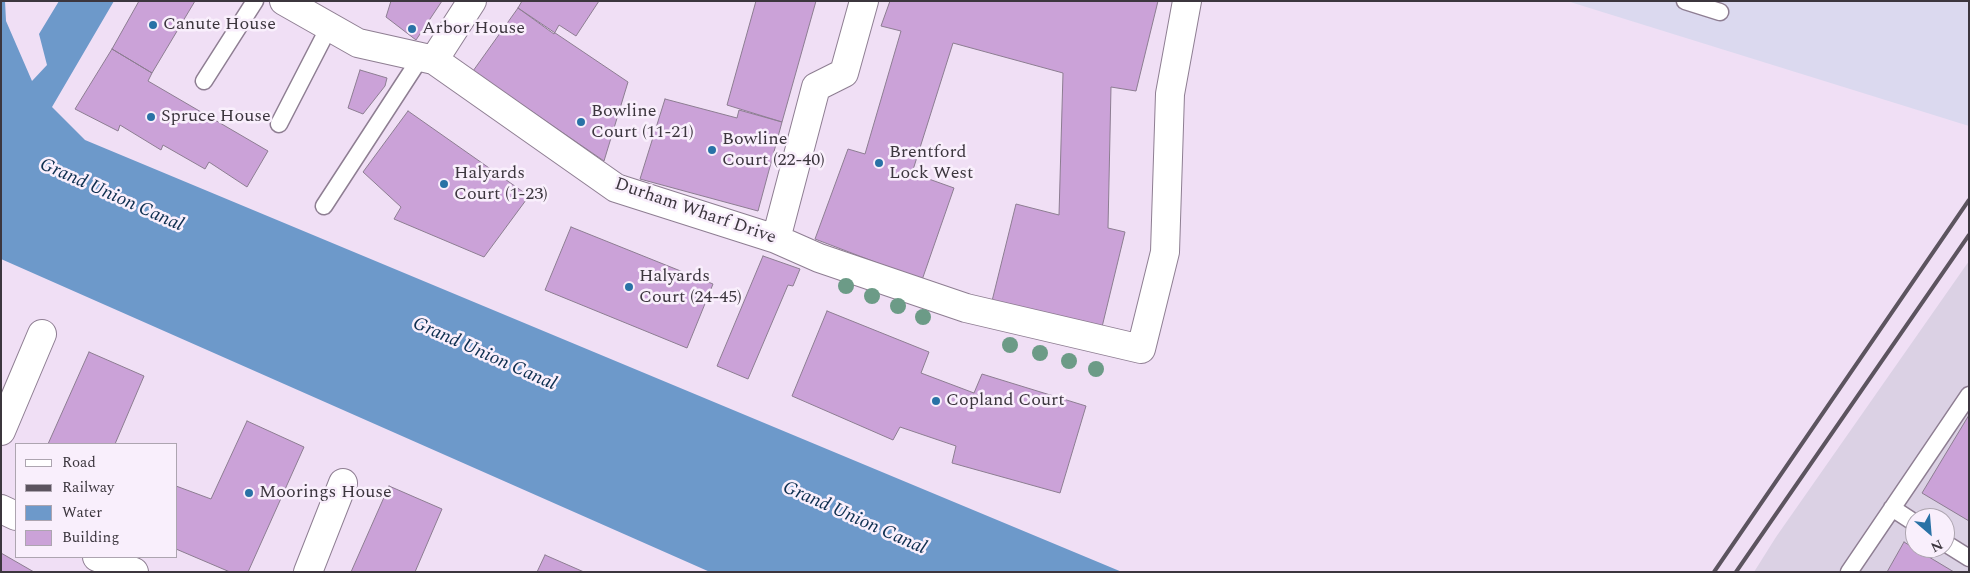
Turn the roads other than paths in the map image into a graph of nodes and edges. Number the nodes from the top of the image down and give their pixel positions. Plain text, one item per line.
1 (255, 1) edge
2 (284, 1) edge
3 (472, 1) edge
4 (864, 1) edge
5 (1187, 1) edge
6 (1685, 1) edge
7 (1720, 12) dead end
8 (329, 27) junction
9 (427, 58) junction
10 (204, 81) dead end
11 (279, 124) dead end
12 (324, 206) dead end
13 (776, 238) junction
14 (42, 334) dead end
15 (1969, 395) edge
16 (1, 431) edge
17 (343, 483) dead end
18 (1892, 508) junction
19 (1, 509) edge
20 (15, 516) edge
21 (1905, 516) edge
22 (1955, 549) edge
23 (99, 558) edge
24 (1969, 558) edge
25 (134, 572) edge
26 (308, 572) edge
27 (1850, 572) edge

1 - 10 lane
2 - 8 street, Durham Wharf Drive
3 - 9 street
4 - 13 street
5 - 13 street, Durham Wharf Drive
6 - 7 lane
8 - 9 street, Durham Wharf Drive
8 - 11 lane
9 - 12 lane
9 - 13 street, Durham Wharf Drive
14 - 16 street
15 - 18 lane
17 - 26 street
18 - 21 lane
18 - 27 lane
19 - 20 street
22 - 24 lane
23 - 25 street

